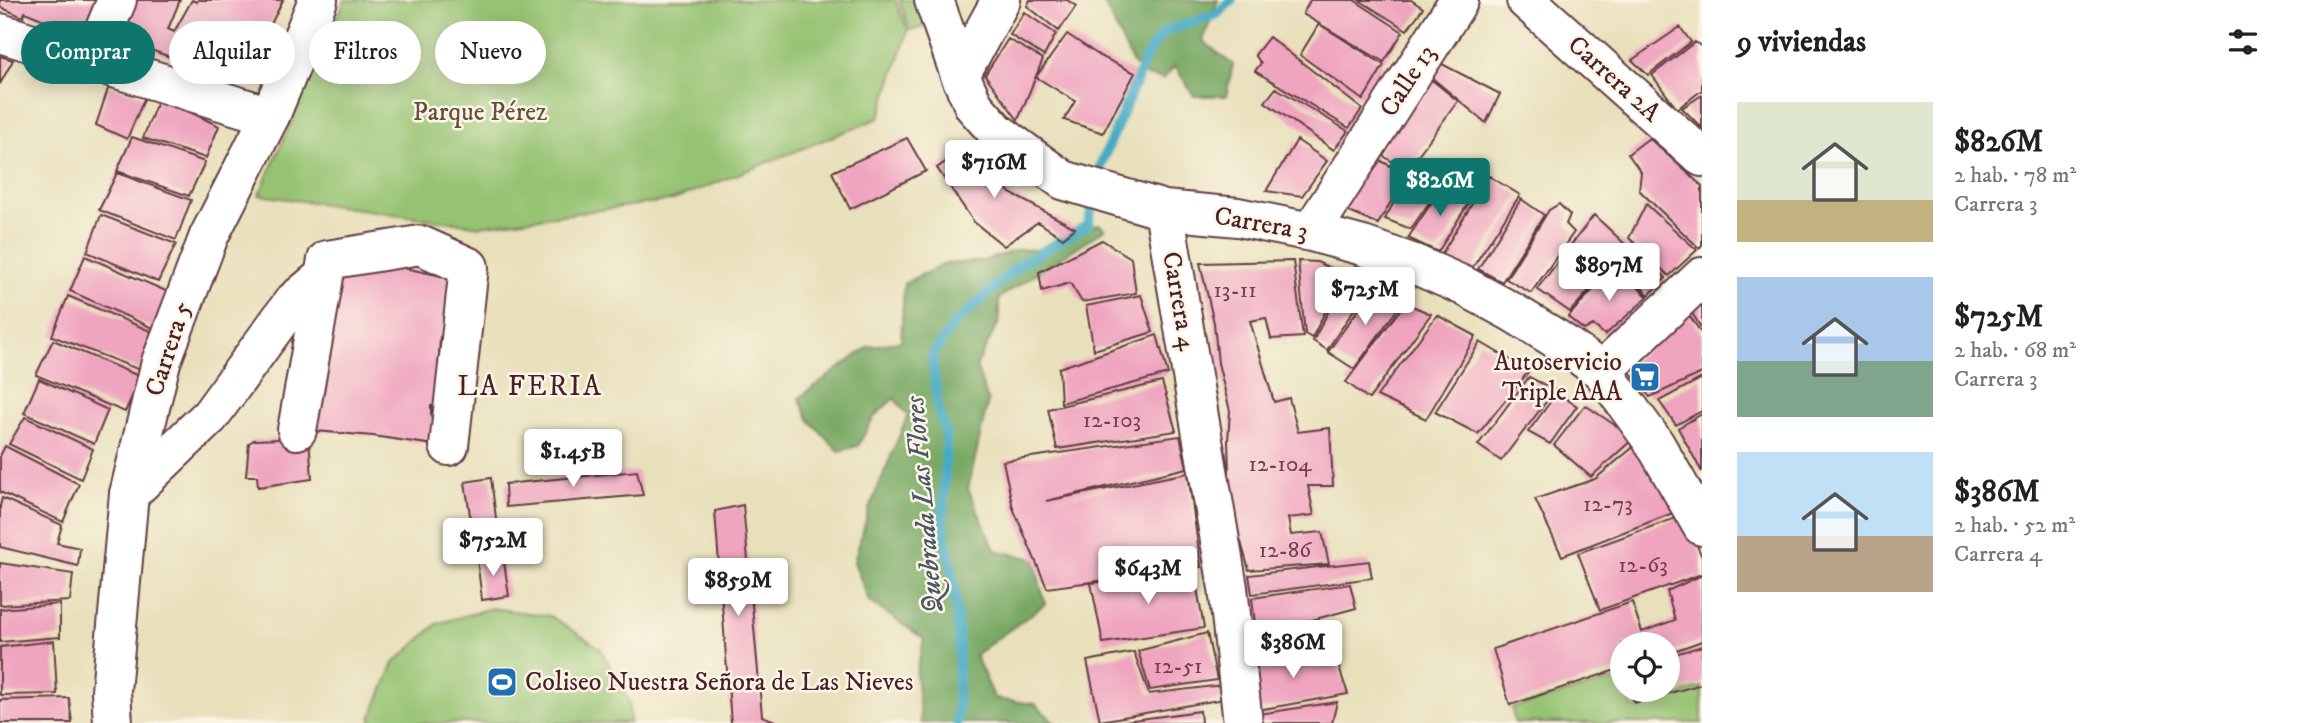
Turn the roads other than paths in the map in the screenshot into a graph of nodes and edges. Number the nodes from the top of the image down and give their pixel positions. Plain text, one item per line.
1 (117, 0) edge
2 (318, 0) edge
3 (934, 0) edge
4 (1001, 0) edge
5 (1459, 0) edge
6 (1526, 0) edge
7 (108, 21) edge
8 (0, 33) edge
9 (21, 40) edge
10 (960, 75) junction
11 (155, 81) edge
12 (270, 116) junction
13 (1702, 158) edge
14 (1164, 210) junction
15 (1311, 232) junction
16 (325, 268) junction
17 (1702, 277) edge
18 (1602, 372) junction
19 (297, 430) dead end
20 (449, 446) dead end
21 (129, 494) junction
22 (1702, 526) edge
23 (113, 723) edge
24 (1243, 723) edge

1 - 7 street
2 - 12 street, Carrera 5
3 - 10 street
4 - 10 street
5 - 15 street, Calle 13
6 - 13 street, Carrera 2A
8 - 9 street
10 - 14 street
11 - 12 street
12 - 21 street, Carrera 5
14 - 15 street, Carrera 3
14 - 24 street, Carrera 4
15 - 18 street, Carrera 3
16 - 19 street
16 - 20 street
16 - 21 street
17 - 18 street
18 - 22 street, Carrera 3
21 - 23 street, Carrera 5

